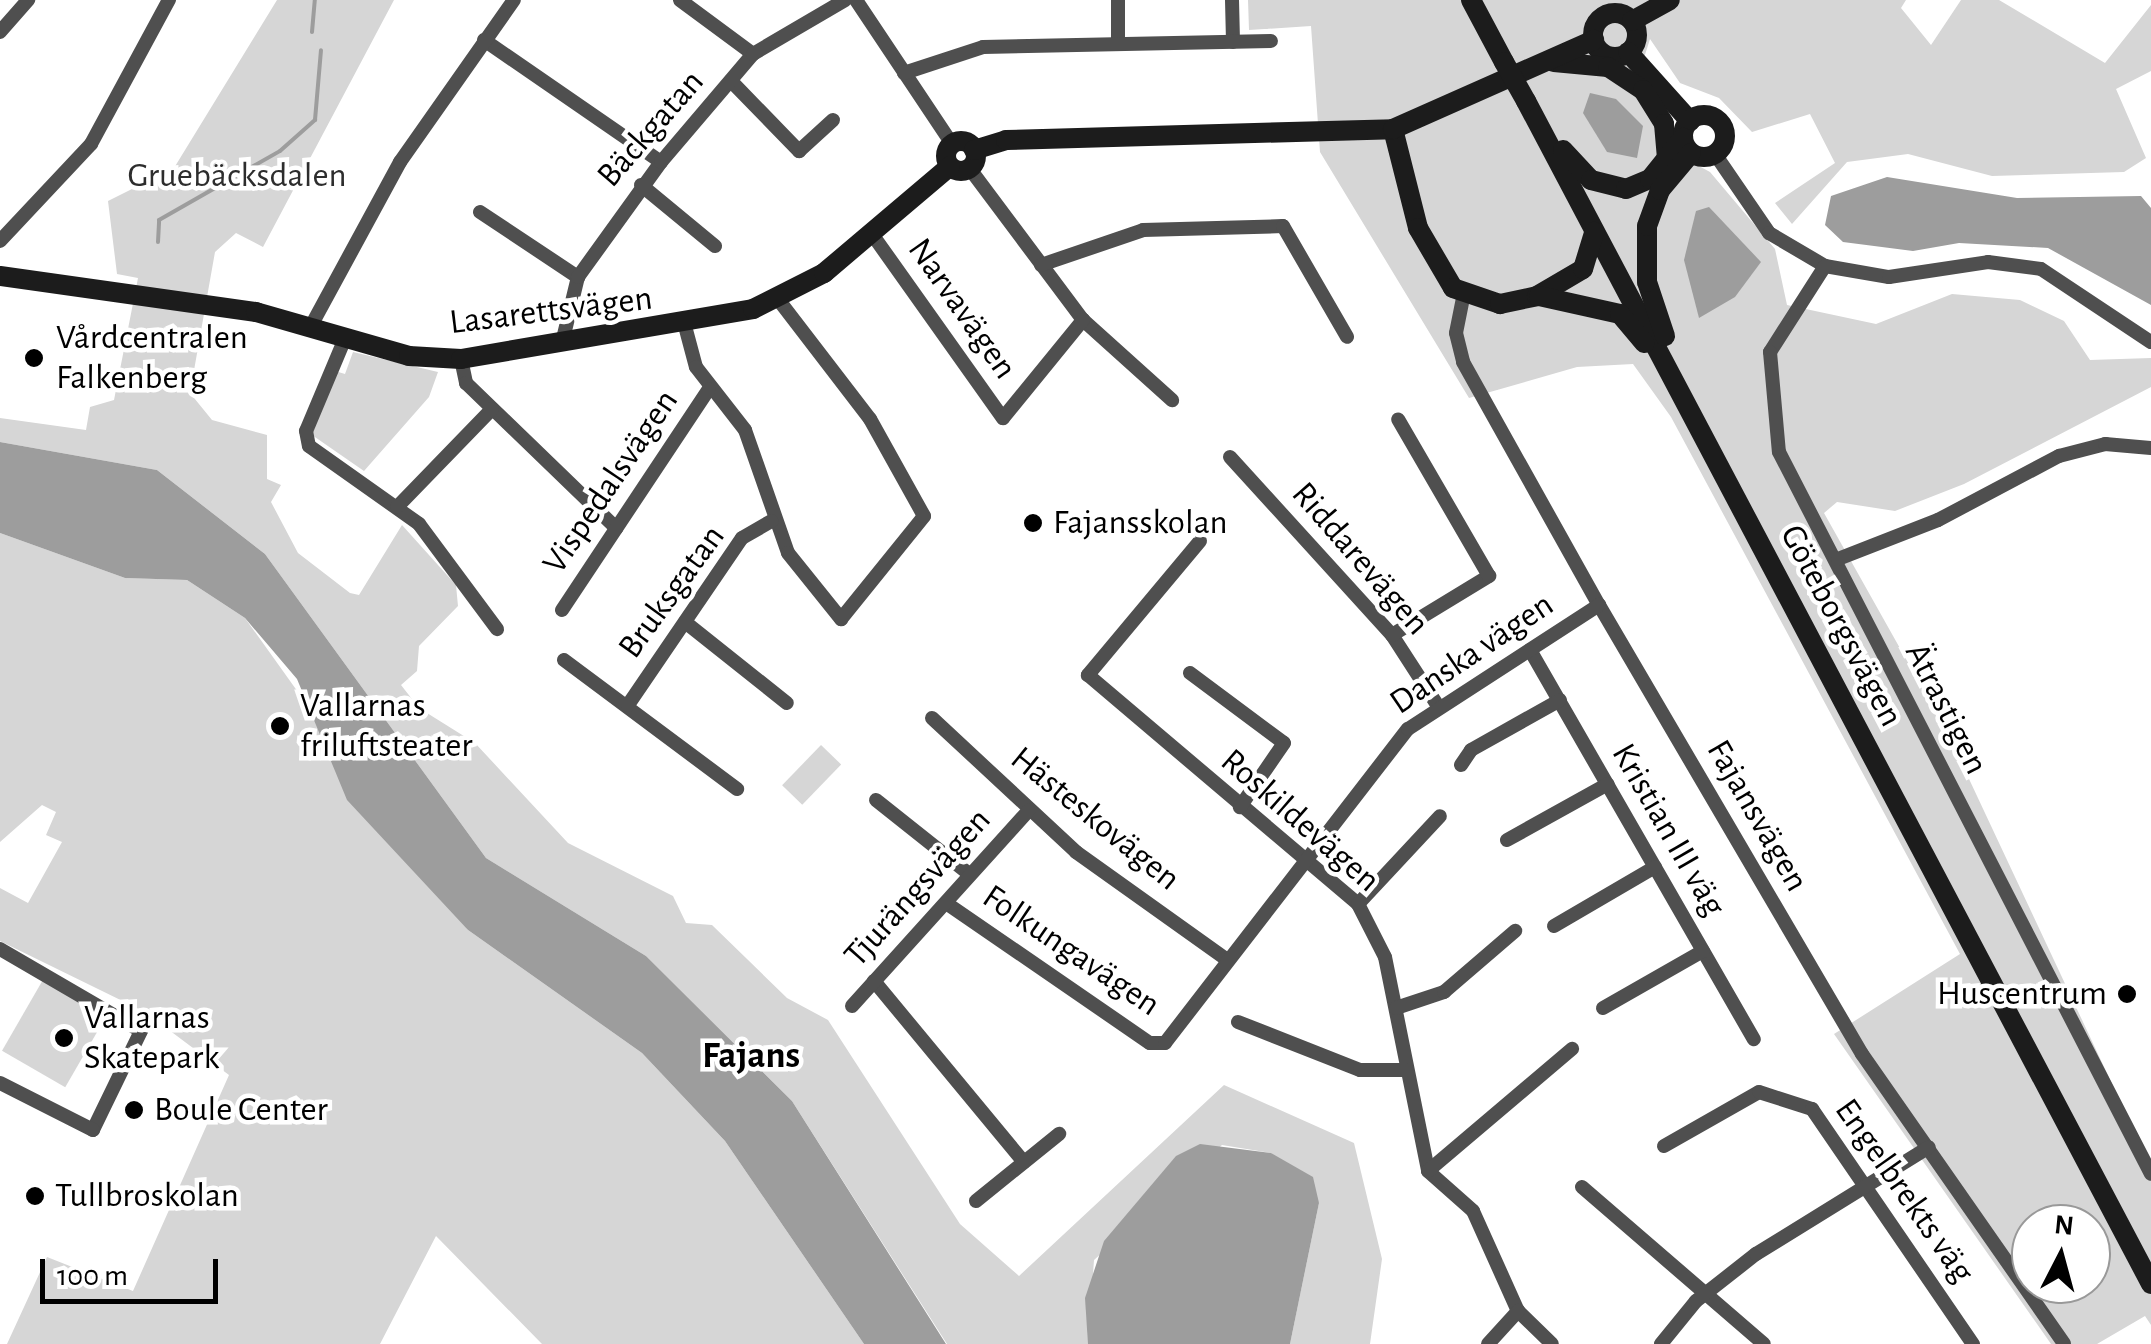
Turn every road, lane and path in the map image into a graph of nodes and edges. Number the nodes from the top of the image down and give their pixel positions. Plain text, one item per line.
1 (28, 0) edge
2 (169, 0) edge
3 (514, 0) edge
4 (680, 0) edge
5 (845, 0) edge
6 (856, 0) edge
7 (1118, 0) edge
8 (1232, 0) edge
9 (1471, 0) edge
10 (1670, 0) edge
11 (1632, 20) junction
12 (0, 32) edge
13 (484, 40) junction
14 (1594, 40) junction
15 (1271, 41) dead end
16 (1233, 42) junction
17 (1118, 43) junction
18 (1628, 52) junction
19 (753, 54) junction
20 (1552, 62) junction
21 (904, 73) junction
22 (732, 81) junction
23 (1529, 98) junction
24 (833, 120) dead end
25 (1393, 129) junction
26 (1688, 137) junction
27 (952, 144) joint
28 (1715, 154) junction
29 (1667, 160) junction
30 (964, 161) junction
31 (660, 162) junction
32 (642, 185) junction
33 (480, 212) dead end
34 (1594, 232) junction
35 (872, 234) junction
36 (0, 241) edge
37 (715, 246) dead end
38 (1040, 265) junction
39 (1824, 266) junction
40 (0, 276) edge
41 (578, 276) junction
42 (1464, 293) junction
43 (1537, 296) junction
44 (778, 299) junction
45 (1084, 320) junction
46 (311, 326) junction
47 (685, 326) junction
48 (346, 336) junction
49 (1347, 337) dead end
50 (2151, 342) edge
51 (562, 344) junction
52 (461, 359) junction
53 (710, 389) junction
54 (1172, 400) dead end
55 (492, 409) junction
56 (1398, 420) dead end
57 (1700, 429) junction
58 (2151, 448) edge
59 (1230, 457) dead end
60 (1731, 487) junction
61 (398, 507) junction
62 (772, 521) junction
63 (616, 528) junction
64 (1200, 541) dead end
65 (1838, 559) junction
66 (1599, 606) junction
67 (562, 610) dead end
68 (685, 622) junction
69 (497, 629) dead end
70 (1392, 635) junction
71 (1530, 650) junction
72 (564, 660) dead end
73 (1190, 672) dead end
74 (1560, 700) junction
75 (787, 703) dead end
76 (628, 705) junction
77 (1438, 706) junction
78 (932, 718) dead end
79 (1462, 765) dead end
80 (1608, 784) junction
81 (738, 790) dead end
82 (876, 800) dead end
83 (1240, 807) junction
84 (1028, 811) junction
85 (1440, 816) dead end
86 (1506, 840) dead end
87 (1301, 857) junction
88 (1655, 867) junction
89 (969, 874) junction
90 (946, 903) junction
91 (1358, 904) junction
92 (1554, 926) dead end
93 (1515, 931) dead end
94 (0, 949) edge
95 (1703, 951) junction
96 (1226, 960) junction
97 (874, 981) junction
98 (852, 1006) dead end
99 (1396, 1008) junction
100 (1603, 1008) dead end
101 (1238, 1022) dead end
102 (1754, 1039) dead end
103 (1165, 1044) joint
104 (1572, 1048) dead end
105 (1406, 1070) junction
106 (0, 1083) edge
107 (1059, 1134) dead end
108 (1664, 1146) dead end
109 (1929, 1147) junction
110 (1024, 1162) junction
111 (1428, 1171) junction
112 (2151, 1174) edge
113 (1582, 1187) dead end
114 (1872, 1187) junction
115 (976, 1201) dead end
116 (2151, 1284) edge
117 (1706, 1293) junction
118 (1518, 1311) junction
119 (1488, 1344) edge
120 (1552, 1344) edge
121 (1661, 1344) edge
122 (1764, 1344) edge
123 (1972, 1344) edge
124 (2064, 1344) edge

1 - 12 street
2 - 36 street
3 - 13 street
4 - 19 street
5 - 19 street, Bäckgatan
6 - 21 street
7 - 17 street
8 - 16 street
9 - 23 main road, Göteborgsvägen, bridge
10 - 11 main road, Lasarettsvägen
11 - 14 main road, Lasarettsvägen
11 - 18 main road
13 - 31 street
13 - 46 street
14 - 18 main road
14 - 20 main road, Lasarettsvägen
15 - 16 street
16 - 17 street
17 - 21 street
18 - 26 main road
19 - 22 street, Bäckgatan
20 - 25 main road, Lasarettsvägen
20 - 29 main road
21 - 27 street
22 - 24 street
22 - 31 street, Bäckgatan
23 - 29 main road
23 - 34 main road, Göteborgsvägen
25 - 30 main road, Lasarettsvägen
25 - 42 main road
26 - 28 main road
26 - 28 main road
26 - 29 main road
26 - 57 main road
27 - 30 main road
28 - 39 street
30 - 35 main road, Lasarettsvägen
30 - 38 street
31 - 32 street, Bäckgatan
32 - 37 street
32 - 41 street, Bäckgatan
33 - 41 street
34 - 43 main road
34 - 57 main road, Göteborgsvägen
35 - 44 main road, Lasarettsvägen
35 - 45 street, Narvavägen
38 - 45 street
38 - 49 street
39 - 50 street
39 - 65 street, Ätrastigen
40 - 46 main road, Lasarettsvägen
41 - 51 street, Bäckgatan
42 - 43 main road
42 - 66 street, Fajansvägen
43 - 60 main road
44 - 47 main road, Lasarettsvägen
44 - 62 street
45 - 54 street
46 - 48 main road, Lasarettsvägen
47 - 51 main road, Lasarettsvägen
47 - 53 street
48 - 52 main road, Lasarettsvägen
48 - 61 street
51 - 52 main road, Lasarettsvägen
52 - 55 street
53 - 62 street
53 - 63 street, Vispedalsvägen
55 - 61 street
55 - 63 street
56 - 70 street
57 - 60 main road, Göteborgsvägen
58 - 65 street
59 - 70 street, Riddarevägen
60 - 116 main road, Göteborgsvägen
61 - 69 street
62 - 68 street, Bruksgatan
63 - 67 street, Vispedalsvägen
64 - 83 street, Roskildevägen
65 - 112 street, Ätrastigen
66 - 71 street, Danska vägen
66 - 109 street, Fajansvägen
68 - 75 street
68 - 76 street, Bruksgatan
70 - 77 street, Riddarevägen
71 - 74 street, Kristian III väg
71 - 77 street, Danska vägen
72 - 76 street
73 - 83 street
74 - 79 street
74 - 80 street, Kristian III väg
76 - 81 street
77 - 87 street, Danska vägen
78 - 84 street, Hästeskovägen
80 - 86 street
80 - 88 street, Kristian III väg
82 - 89 street
83 - 87 street, Roskildevägen
84 - 89 street, Tjurängsvägen
84 - 96 street, Hästeskovägen
85 - 91 street
87 - 91 street, Roskildevägen
87 - 96 street, Danska vägen
88 - 92 street
88 - 95 street, Kristian III väg
89 - 90 street, Tjurängsvägen
90 - 97 street, Tjurängsvägen
90 - 103 street, Folkungavägen
91 - 99 street, Roskildevägen
93 - 99 street
94 - 106 street
95 - 100 street
95 - 102 street, Kristian III väg
96 - 103 street, Danska vägen
97 - 98 street, Tjurängsvägen
97 - 110 street
99 - 105 street, Roskildevägen
101 - 105 street
104 - 111 street
105 - 111 street, Roskildevägen
107 - 110 street
108 - 114 street, Engelbrekts väg
109 - 114 street
109 - 124 street, Fajansvägen
110 - 115 street
111 - 118 street
113 - 117 street
114 - 117 street
114 - 123 street, Engelbrekts väg
117 - 121 street
117 - 122 street
118 - 119 street
118 - 120 street

